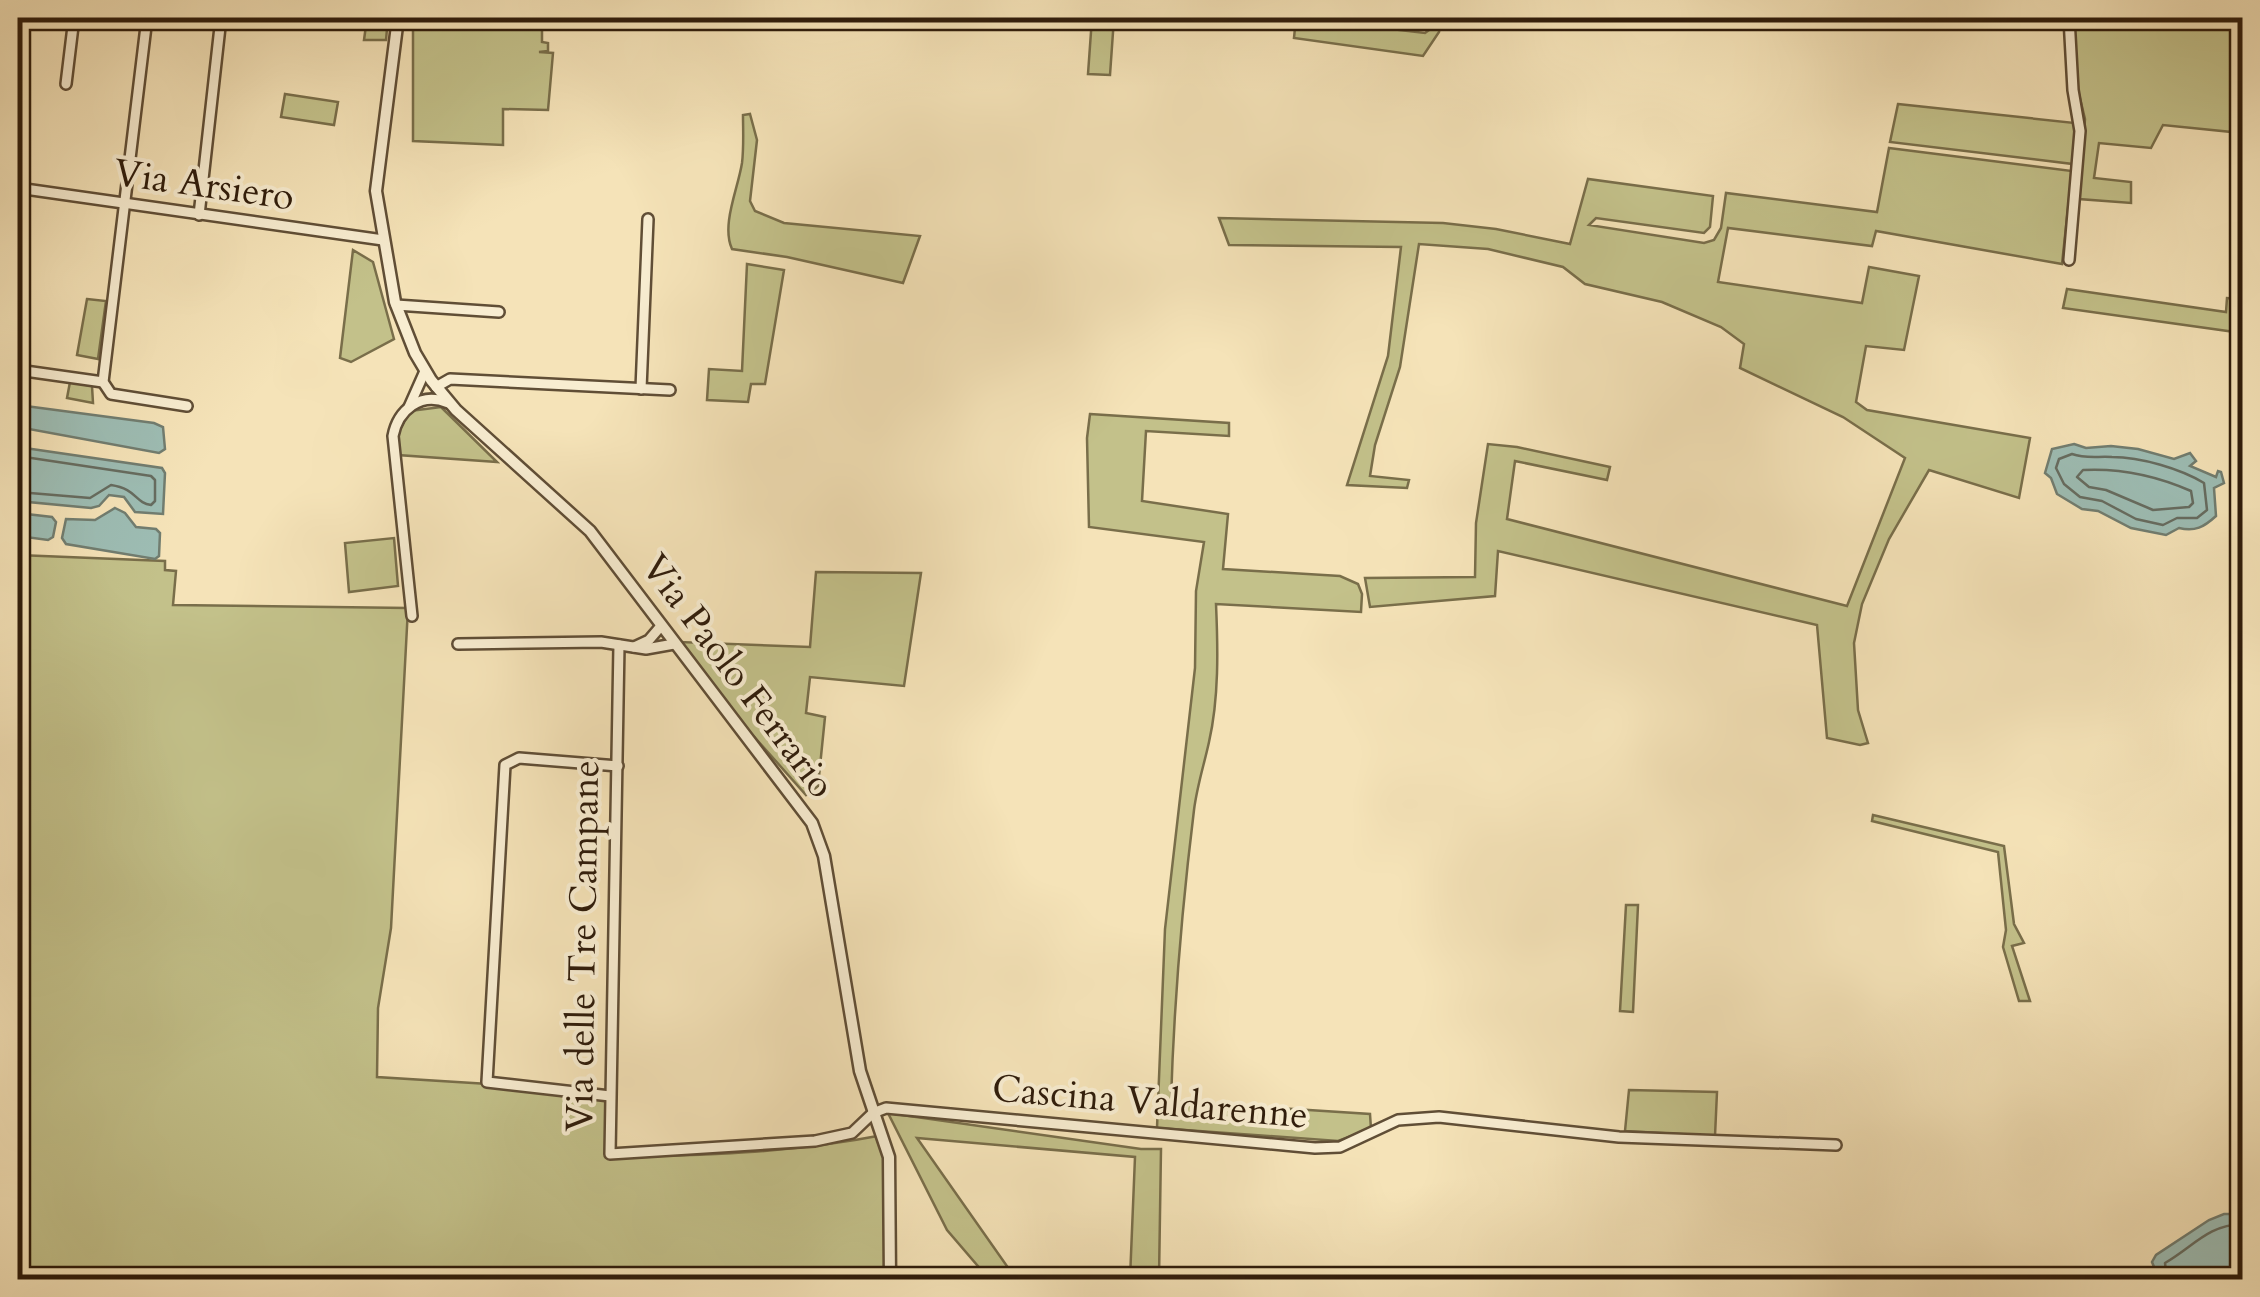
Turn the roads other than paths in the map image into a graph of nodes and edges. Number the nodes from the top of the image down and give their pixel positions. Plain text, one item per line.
1 (74, 18) edge
2 (147, 18) edge
3 (222, 18) edge
4 (398, 18) edge
5 (2069, 18) edge
6 (66, 84) dead end
7 (18, 188) edge
8 (126, 204) junction
9 (199, 215) junction
10 (648, 218) dead end
11 (383, 240) junction
12 (2068, 260) dead end
13 (396, 305) junction
14 (499, 312) dead end
15 (18, 370) edge
16 (429, 380) junction
17 (104, 382) junction
18 (640, 389) junction
19 (670, 390) dead end
20 (427, 398) junction
21 (451, 405) junction
22 (187, 406) dead end
23 (409, 406) junction
24 (412, 616) dead end
25 (661, 626) junction
26 (458, 644) dead end
27 (674, 644) junction
28 (618, 645) junction
29 (634, 647) junction
30 (618, 766) junction
31 (610, 1096) junction
32 (872, 1113) junction
33 (1836, 1145) dead end
34 (890, 1280) edge

1 - 6 street
2 - 8 street
3 - 9 street
4 - 11 street, Via Paolo Ferrario
5 - 12 street
7 - 8 street, Via Arsiero
8 - 9 street, Via Arsiero
8 - 17 street
9 - 11 street, Via Arsiero
10 - 18 street
11 - 13 street, Via Paolo Ferrario
13 - 14 street
13 - 16 street, Via Paolo Ferrario
15 - 17 street
16 - 18 street
16 - 20 street
16 - 21 street, Via Paolo Ferrario
16 - 23 street
17 - 22 street
18 - 19 street
20 - 21 street
20 - 23 street
21 - 25 street, Via Paolo Ferrario
23 - 24 street
25 - 27 street, Via Paolo Ferrario
25 - 29 street
26 - 28 street
27 - 29 street
27 - 32 street, Via Paolo Ferrario
28 - 29 street
28 - 30 street, Via delle Tre Campane
30 - 31 street, Via delle Tre Campane
30 - 31 street
31 - 32 street, Via delle Tre Campane
32 - 33 street, Cascina Valdarenne
32 - 34 street, Via Paolo Ferrario

